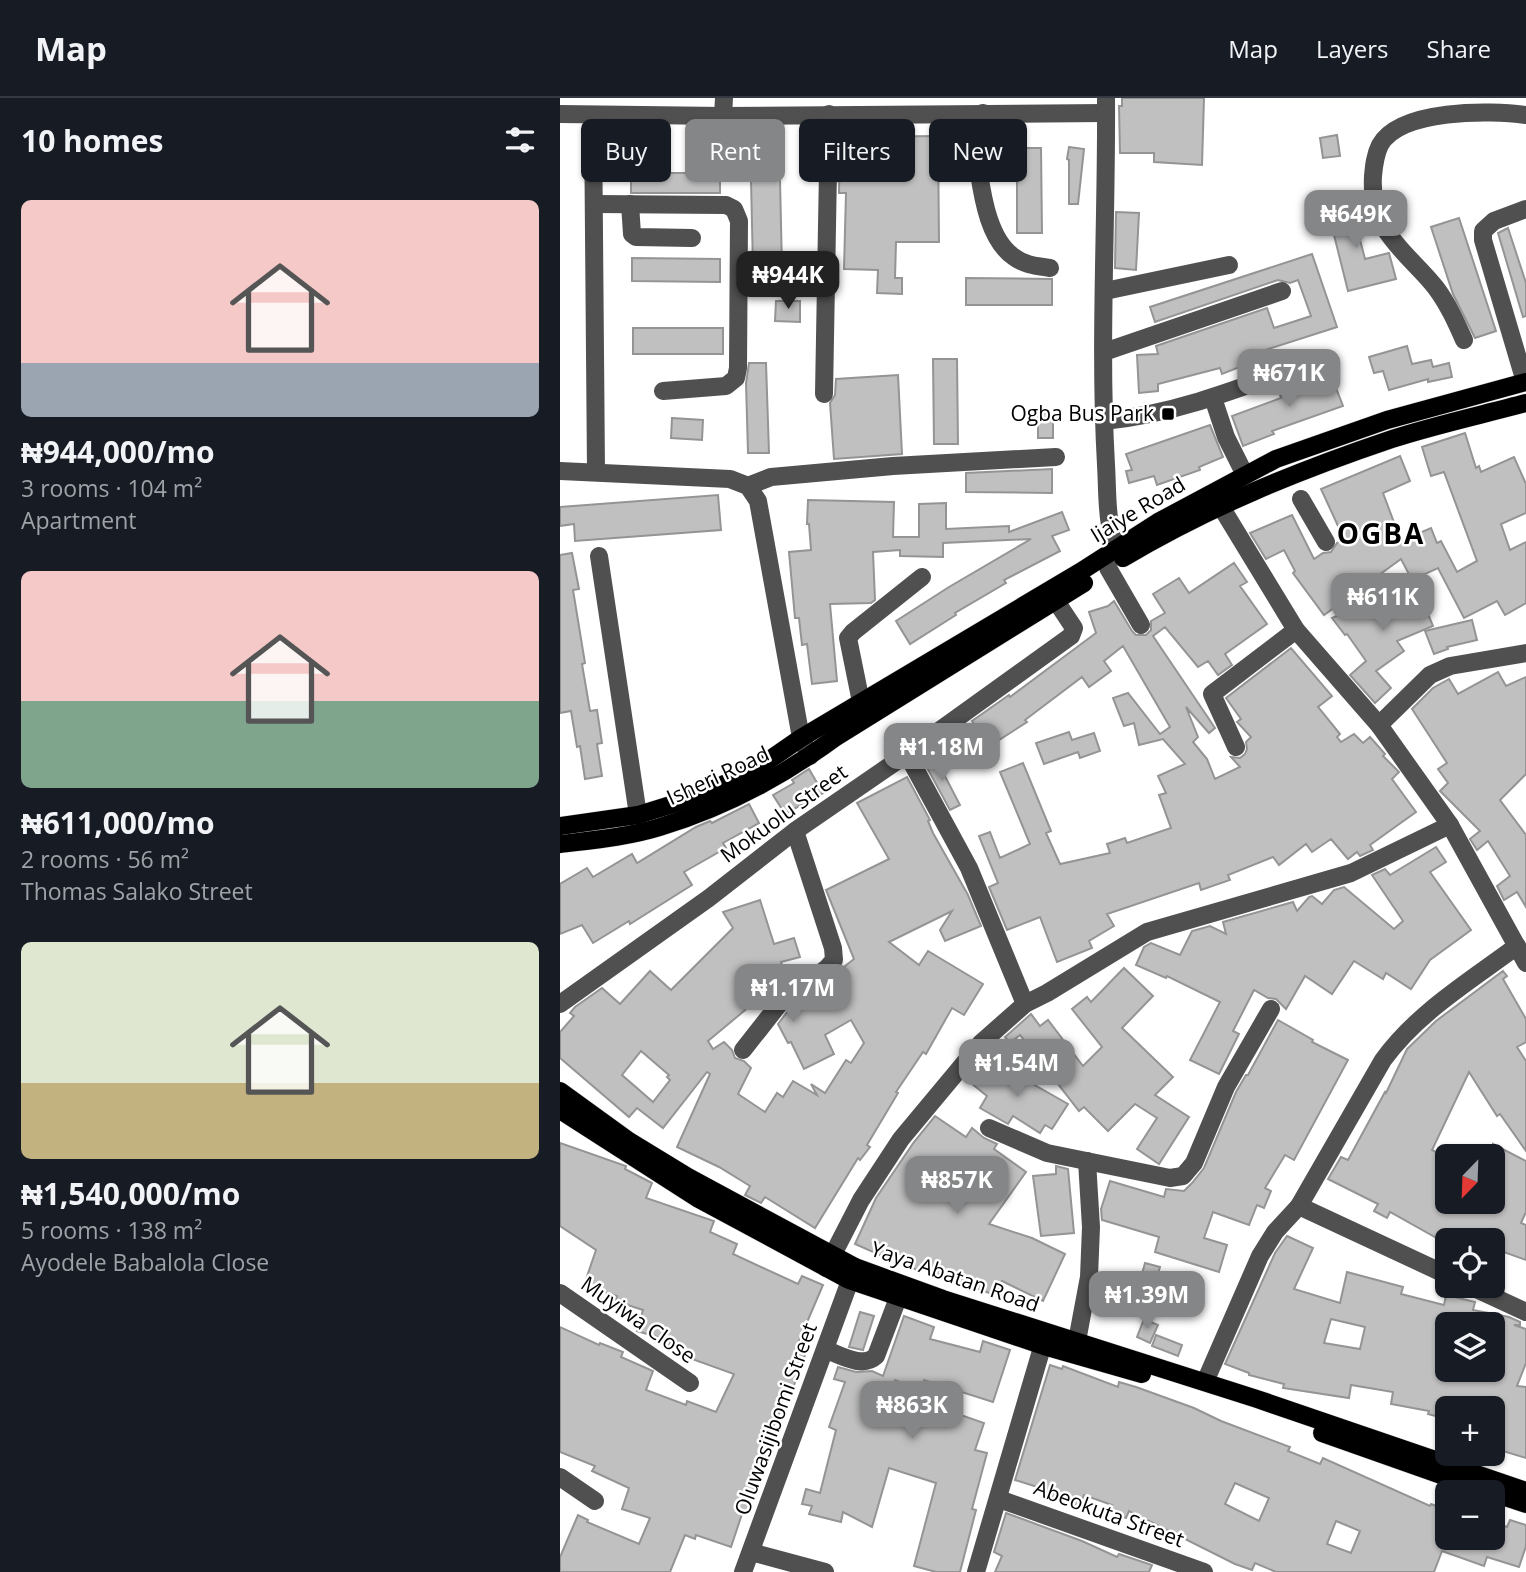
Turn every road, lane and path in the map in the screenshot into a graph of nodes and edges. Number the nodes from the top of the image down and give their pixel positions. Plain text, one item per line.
1 (1106, 106) edge
2 (724, 107) edge
3 (983, 113) junction
4 (560, 114) edge
5 (829, 114) junction
6 (593, 115) junction
7 (1526, 115) edge
8 (594, 204) junction
9 (630, 204) junction
10 (1526, 209) edge
11 (692, 238) dead end
12 (1228, 265) dead end
13 (1050, 268) dead end
14 (1282, 290) dead end
15 (1105, 291) junction
16 (1464, 340) dead end
17 (1104, 352) junction
18 (1303, 365) dead end
19 (1526, 382) edge
20 (663, 391) dead end
21 (824, 394) dead end
22 (1213, 398) junction
23 (1526, 403) edge
24 (1104, 421) junction
25 (1056, 457) dead end
26 (560, 471) edge
27 (596, 471) junction
28 (1245, 475) junction
29 (748, 486) junction
30 (1217, 497) junction
31 (1301, 499) dead end
32 (1326, 542) dead end
33 (598, 556) dead end
34 (1115, 558) junction
35 (922, 577) dead end
36 (1056, 601) junction
37 (1141, 625) dead end
38 (1296, 630) junction
39 (1526, 653) edge
40 (861, 702) junction
41 (1379, 724) junction
42 (801, 738) junction
43 (1236, 747) dead end
44 (907, 754) junction
45 (810, 756) junction
46 (638, 815) junction
47 (1450, 825) junction
48 (560, 826) edge
49 (795, 831) junction
50 (560, 844) edge
51 (1517, 946) junction
52 (1526, 962) edge
53 (560, 1004) edge
54 (1025, 1004) junction
55 (1272, 1009) dead end
56 (743, 1050) dead end
57 (560, 1091) edge
58 (560, 1110) edge
59 (989, 1128) dead end
60 (1087, 1161) junction
61 (1299, 1206) junction
62 (829, 1263) junction
63 (1435, 1270) edge
64 (852, 1273) junction
65 (560, 1293) edge
66 (898, 1298) junction
67 (1496, 1298) edge
68 (1526, 1312) edge
69 (1045, 1339) junction
70 (1077, 1341) junction
71 (826, 1350) junction
72 (1205, 1382) junction
73 (690, 1383) dead end
74 (560, 1477) edge
75 (1456, 1480) edge
76 (1526, 1491) edge
77 (1505, 1497) edge
78 (999, 1499) junction
79 (594, 1501) dead end
80 (1526, 1504) edge
81 (751, 1552) junction
82 (743, 1572) edge
83 (825, 1572) edge
84 (976, 1572) edge
85 (1204, 1572) edge

1 - 3 street
1 - 15 street
2 - 5 street
2 - 6 street
3 - 5 street
3 - 13 street
4 - 6 street
5 - 21 street
6 - 8 street
7 - 16 street
8 - 9 street
8 - 27 street
9 - 11 street
9 - 20 street
10 - 19 street
12 - 15 street
14 - 17 street
15 - 17 street
17 - 24 street
18 - 22 street
19 - 28 main road, Ijaiye Road
22 - 24 street
22 - 28 street
23 - 30 main road, Ijaiye Road
24 - 34 street
25 - 29 street
26 - 27 street
27 - 29 street
28 - 30 main road, Ijaiye Road
29 - 42 street
30 - 34 main road, Ijaiye Road
30 - 38 street
31 - 32 street
33 - 46 street
34 - 36 main road, Ijaiye Road
34 - 37 street
34 - 40 main road, Ijaiye Road
35 - 40 street
36 - 44 street, Mokuolu Street
36 - 45 main road, Ijaiye Road
38 - 41 street
38 - 43 street
39 - 41 street
40 - 42 main road, Ijaiye Road
41 - 47 street
42 - 45 street
42 - 46 main road, Isheri Road
44 - 49 street, Mokuolu Street
44 - 54 street
45 - 50 main road, Isheri Road
46 - 48 main road, Isheri Road
47 - 51 street
47 - 54 street
49 - 53 street, Mokuolu Street
49 - 56 street
51 - 52 street
51 - 61 street
54 - 62 street
55 - 60 street
57 - 62 main road, Yaya Abatan Road
58 - 62 main road, Yaya Abatan Road
59 - 60 street
60 - 70 street
61 - 63 street
61 - 72 street
62 - 64 main road, Yaya Abatan Road
64 - 66 main road, Yaya Abatan Road
64 - 69 main road, Yaya Abatan Road
64 - 71 street, Oluwasijibomi Street
65 - 73 street, Muyiwa Close
66 - 69 main road, Yaya Abatan Road
66 - 71 street
67 - 68 street
69 - 70 main road, Yaya Abatan Road
69 - 75 main road, Yaya Abatan Road
69 - 78 street
70 - 72 main road, Yaya Abatan Road
71 - 81 street, Oluwasijibomi Street
72 - 76 main road, Yaya Abatan Road
74 - 79 street
77 - 80 main road, Yaya Abatan Road
78 - 84 street
78 - 85 street, Abeokuta Street
81 - 82 street, Oluwasijibomi Street
81 - 83 street

